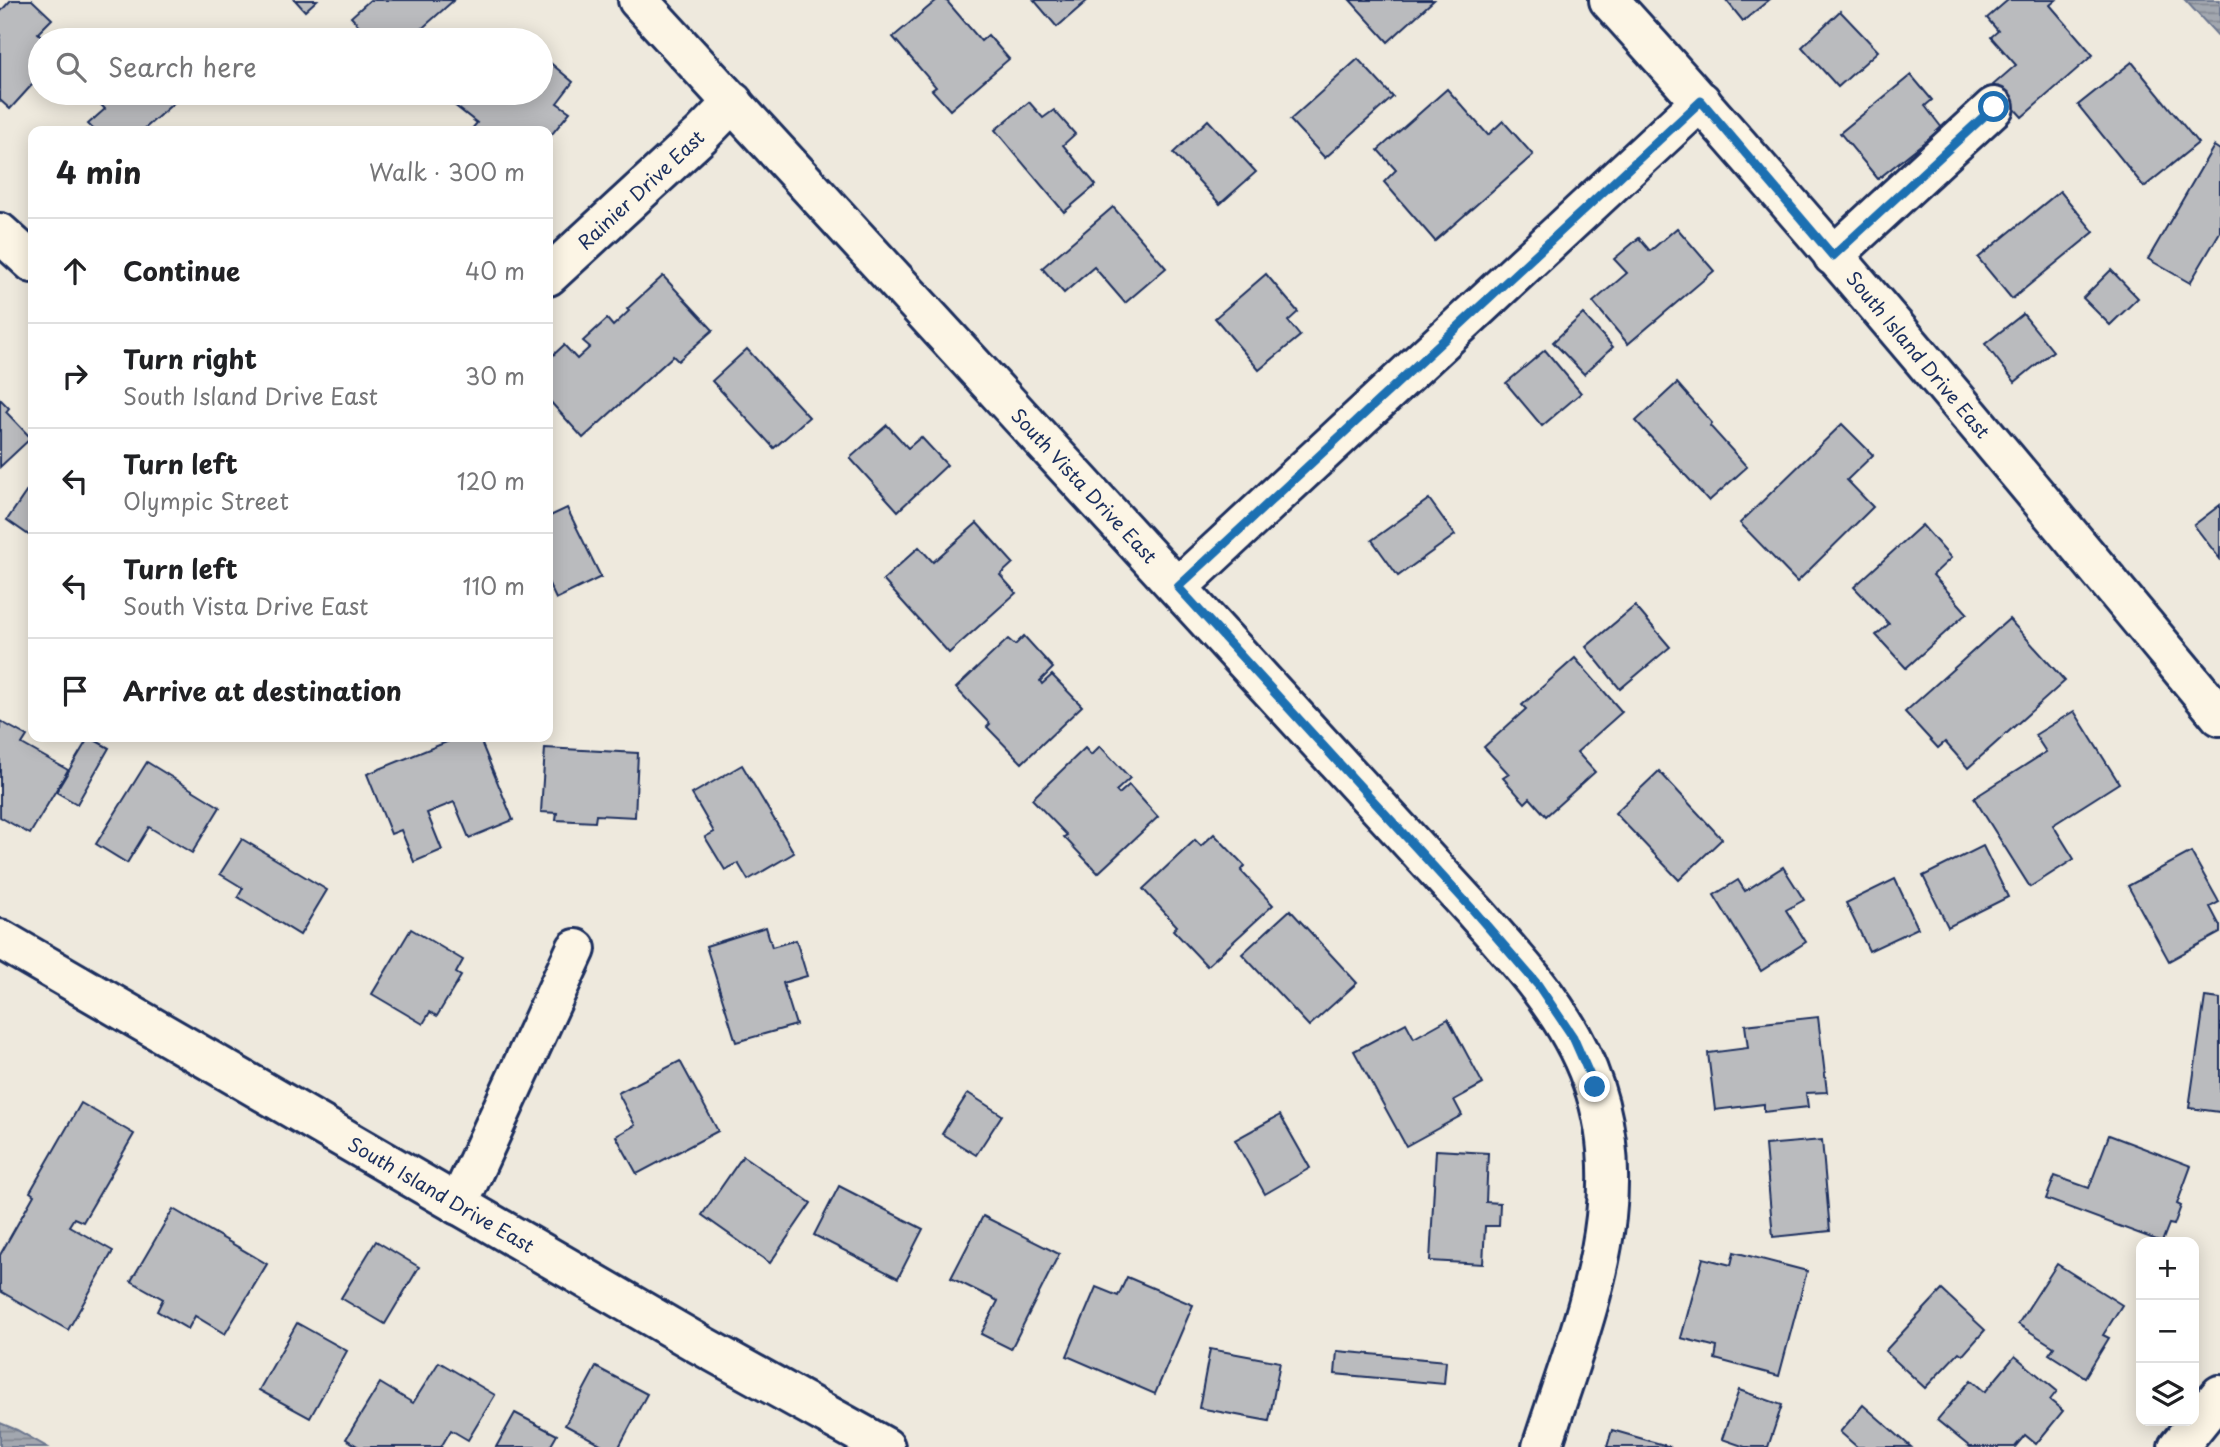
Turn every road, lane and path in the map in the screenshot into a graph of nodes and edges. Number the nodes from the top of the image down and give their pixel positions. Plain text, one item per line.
1 (638, 0) edge
2 (1609, 0) edge
3 (1701, 101) junction
4 (733, 102) junction
5 (1994, 107) dead end
6 (0, 233) edge
7 (1833, 256) junction
8 (28, 258) edge
9 (553, 271) edge
10 (1178, 587) junction
11 (2220, 716) edge
12 (0, 939) edge
13 (576, 949) dead end
14 (458, 1205) junction
15 (2220, 1395) edge
16 (885, 1447) edge
17 (1542, 1447) edge
18 (2178, 1447) edge

1 - 4 street, South Vista Drive East
2 - 3 street, South Island Drive East
3 - 7 street, South Island Drive East
3 - 10 street
4 - 9 street, Rainier Drive East
4 - 10 street, South Vista Drive East
5 - 7 street
6 - 8 street
7 - 11 street, South Island Drive East
10 - 17 street, South Vista Drive East
12 - 14 street, South Island Drive East
13 - 14 street
14 - 16 street, South Island Drive East
15 - 18 street

